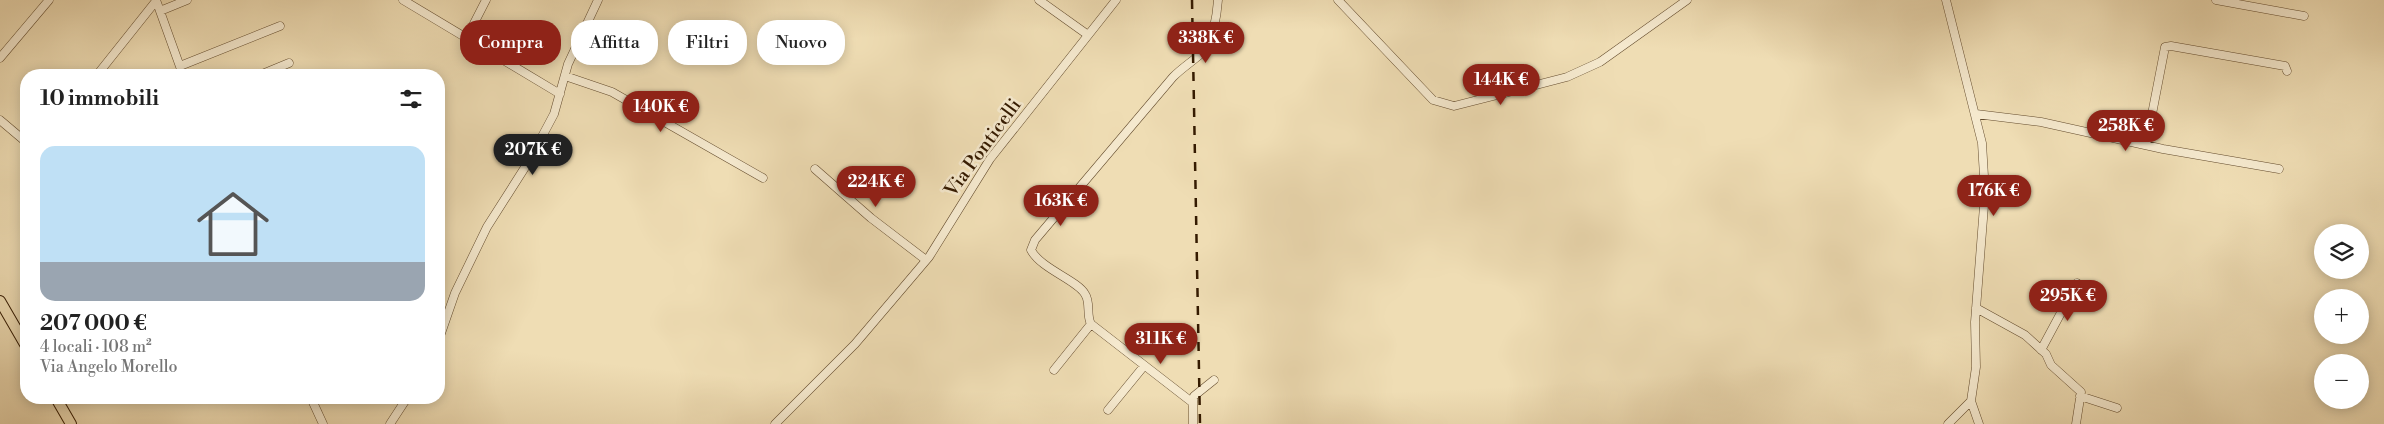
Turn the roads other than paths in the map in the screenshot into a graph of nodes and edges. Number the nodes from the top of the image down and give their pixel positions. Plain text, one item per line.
1 (49, 0) edge
2 (156, 0) edge
3 (187, 0) edge
4 (403, 0) edge
5 (486, 0) edge
6 (598, 0) edge
7 (1039, 0) edge
8 (1116, 0) edge
9 (1218, 0) edge
10 (1338, 0) edge
11 (1687, 0) edge
12 (1946, 0) edge
13 (2216, 0) edge
14 (160, 11) junction
15 (2304, 16) dead end
16 (475, 20) edge
17 (280, 26) dead end
18 (460, 34) edge
19 (1088, 35) junction
20 (0, 58) edge
21 (289, 63) dead end
22 (511, 65) edge
23 (180, 66) junction
24 (102, 69) edge
25 (181, 69) edge
26 (274, 69) edge
27 (2287, 71) dead end
28 (565, 76) junction
29 (560, 94) junction
30 (1976, 114) junction
31 (0, 120) edge
32 (20, 137) edge
33 (2146, 145) junction
34 (815, 169) dead end
35 (2279, 169) dead end
36 (763, 178) dead end
37 (926, 260) junction
38 (2077, 283) dead end
39 (0, 301) edge
40 (1976, 308) junction
41 (445, 321) edge
42 (1091, 324) junction
43 (20, 336) edge
44 (2041, 350) junction
45 (1144, 366) junction
46 (1054, 370) dead end
47 (1214, 380) dead end
48 (2080, 396) junction
49 (1970, 401) junction
50 (1193, 403) junction
51 (59, 404) edge
52 (314, 404) edge
53 (403, 404) edge
54 (2117, 408) dead end
55 (1108, 410) dead end
56 (71, 424) edge
57 (323, 424) edge
58 (390, 424) edge
59 (774, 424) edge
60 (1194, 424) edge
61 (1948, 424) edge
62 (1979, 424) edge
63 (2076, 424) edge

1 - 20 street
2 - 14 street
2 - 24 street
3 - 14 street
4 - 18 street
5 - 16 street
6 - 28 street
7 - 19 street
8 - 19 street, Via Ponticelli
9 - 42 street
10 - 11 street
12 - 30 street
13 - 15 street
14 - 23 street
17 - 23 street
19 - 37 street, Via Ponticelli
21 - 26 street
22 - 29 street
23 - 25 street
27 - 33 street
28 - 29 street
28 - 36 street
29 - 41 street
30 - 33 street
30 - 40 street
31 - 32 street
33 - 35 street
34 - 37 street
37 - 59 street, Via Ponticelli
38 - 44 street
39 - 43 main road
40 - 44 street
40 - 49 street
42 - 45 street
42 - 46 street
44 - 48 street
45 - 50 street
45 - 55 street
47 - 50 street
48 - 54 street
48 - 63 street
49 - 61 street
49 - 62 street
50 - 60 street
51 - 56 main road
52 - 57 street
53 - 58 street

